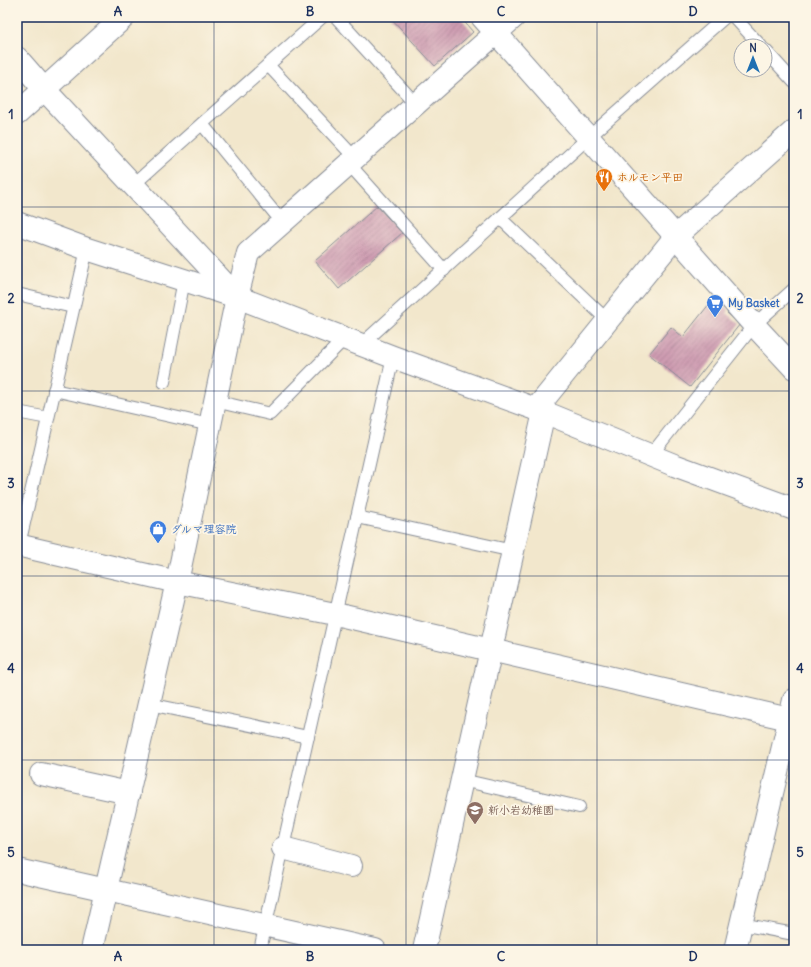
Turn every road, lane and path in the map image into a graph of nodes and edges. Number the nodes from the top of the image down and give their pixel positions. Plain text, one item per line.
1 (124, 17) edge
2 (322, 17) edge
3 (336, 17) edge
4 (514, 17) edge
5 (725, 17) edge
6 (734, 17) edge
7 (490, 25) edge
8 (754, 38) edge
9 (17, 58) edge
10 (773, 59) edge
11 (268, 65) junction
12 (794, 82) edge
13 (44, 89) junction
14 (416, 104) junction
15 (17, 114) edge
16 (202, 124) junction
17 (794, 131) edge
18 (589, 137) junction
19 (352, 161) junction
20 (133, 185) junction
21 (500, 218) junction
22 (17, 222) edge
23 (282, 222) junction
24 (676, 236) junction
25 (86, 249) junction
26 (444, 270) junction
27 (184, 280) junction
28 (794, 289) edge
29 (17, 294) edge
30 (237, 297) junction
31 (74, 307) junction
32 (607, 320) junction
33 (754, 325) junction
34 (353, 342) junction
35 (393, 357) junction
36 (794, 368) edge
37 (164, 382) dead end
38 (54, 390) junction
39 (215, 401) junction
40 (540, 411) junction
41 (17, 412) edge
42 (48, 418) junction
43 (210, 424) junction
44 (651, 455) junction
45 (794, 509) edge
46 (357, 517) junction
47 (18, 549) edge
48 (513, 551) junction
49 (177, 582) junction
50 (335, 614) junction
51 (491, 651) junction
52 (149, 704) junction
53 (792, 709) edge
54 (308, 737) junction
55 (41, 774) dead end
56 (462, 780) junction
57 (129, 793) junction
58 (579, 807) dead end
59 (283, 848) junction
60 (351, 866) dead end
61 (17, 870) edge
62 (107, 890) junction
63 (741, 924) junction
64 (266, 926) junction
65 (794, 934) edge
66 (92, 950) edge
67 (260, 950) edge
68 (375, 950) edge
69 (424, 950) edge
70 (735, 950) edge

1 - 13 street
2 - 11 lane
3 - 14 lane
4 - 7 street
5 - 18 lane
6 - 8 lane
7 - 14 street
7 - 18 street
9 - 13 street
10 - 12 lane
11 - 16 lane
11 - 19 lane
13 - 15 street
13 - 20 street
14 - 19 street
16 - 20 lane
16 - 23 lane
17 - 24 street
18 - 21 lane
18 - 24 street
19 - 23 street
19 - 26 lane
20 - 30 street
21 - 26 lane
21 - 32 lane
22 - 25 street
23 - 30 street
24 - 32 street
24 - 33 street
25 - 27 street
25 - 31 lane
26 - 34 lane
27 - 30 street
27 - 37 lane
28 - 33 lane
29 - 31 lane
30 - 34 street
30 - 39 street
31 - 38 lane
32 - 40 street
33 - 36 street
33 - 44 lane
34 - 35 street
34 - 39 lane
35 - 40 street
35 - 46 lane
38 - 42 lane
38 - 43 lane
39 - 43 street
40 - 44 street
40 - 48 street
41 - 42 lane
42 - 47 lane
43 - 49 street
44 - 45 street
46 - 48 lane
46 - 50 lane
47 - 49 street
48 - 51 street
49 - 50 street
49 - 52 street
50 - 51 street
50 - 54 lane
51 - 53 street
51 - 56 street
52 - 54 lane
52 - 57 street
53 - 63 street
54 - 59 lane
55 - 57 street
56 - 58 lane
56 - 69 street
57 - 62 street
59 - 60 street
59 - 64 lane
61 - 62 street
62 - 64 street
62 - 66 street
63 - 65 lane
63 - 70 street
64 - 67 lane
64 - 68 street

